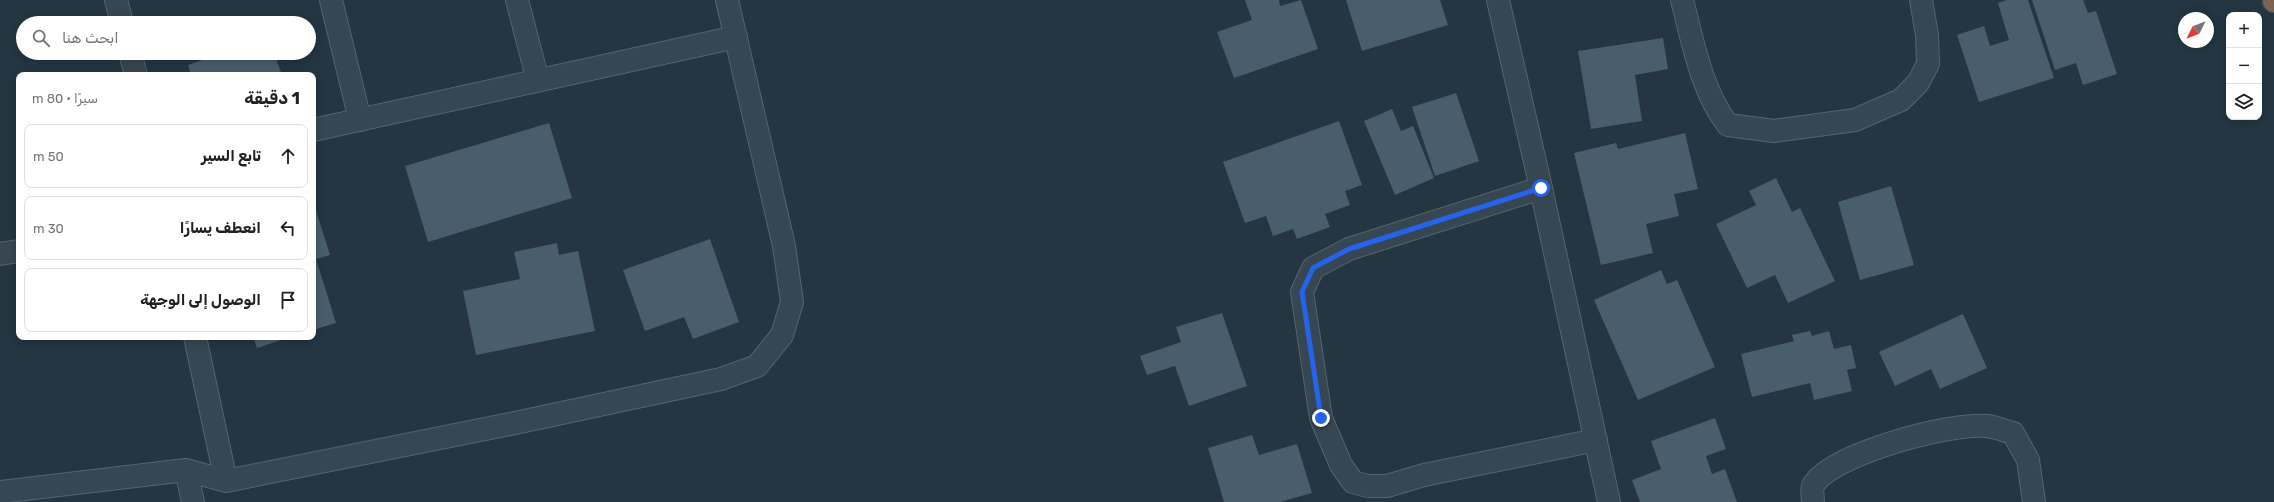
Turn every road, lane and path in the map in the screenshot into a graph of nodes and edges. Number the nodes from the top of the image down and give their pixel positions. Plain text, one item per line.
1 (116, 0) edge
2 (331, 0) edge
3 (517, 0) edge
4 (727, 0) edge
5 (1498, 0) edge
6 (1682, 0) edge
7 (1921, 0) edge
8 (120, 16) edge
9 (736, 37) junction
10 (132, 60) edge
11 (135, 72) edge
12 (538, 81) junction
13 (360, 120) junction
14 (316, 129) edge
15 (1541, 188) junction
16 (16, 251) edge
17 (0, 254) edge
18 (196, 340) edge
19 (1596, 440) junction
20 (186, 470) junction
21 (226, 481) junction
22 (0, 492) edge
23 (193, 502) edge
24 (1609, 502) edge
25 (1812, 502) edge
26 (2034, 502) edge

1 - 8 street
2 - 13 street
3 - 12 street
4 - 9 street
5 - 15 street
6 - 7 street
9 - 12 street
9 - 21 street
10 - 11 street
12 - 13 street
13 - 14 street
15 - 19 street
15 - 19 street
16 - 17 street
18 - 21 street
19 - 24 street
20 - 21 street
20 - 22 street
20 - 23 street
25 - 26 street

